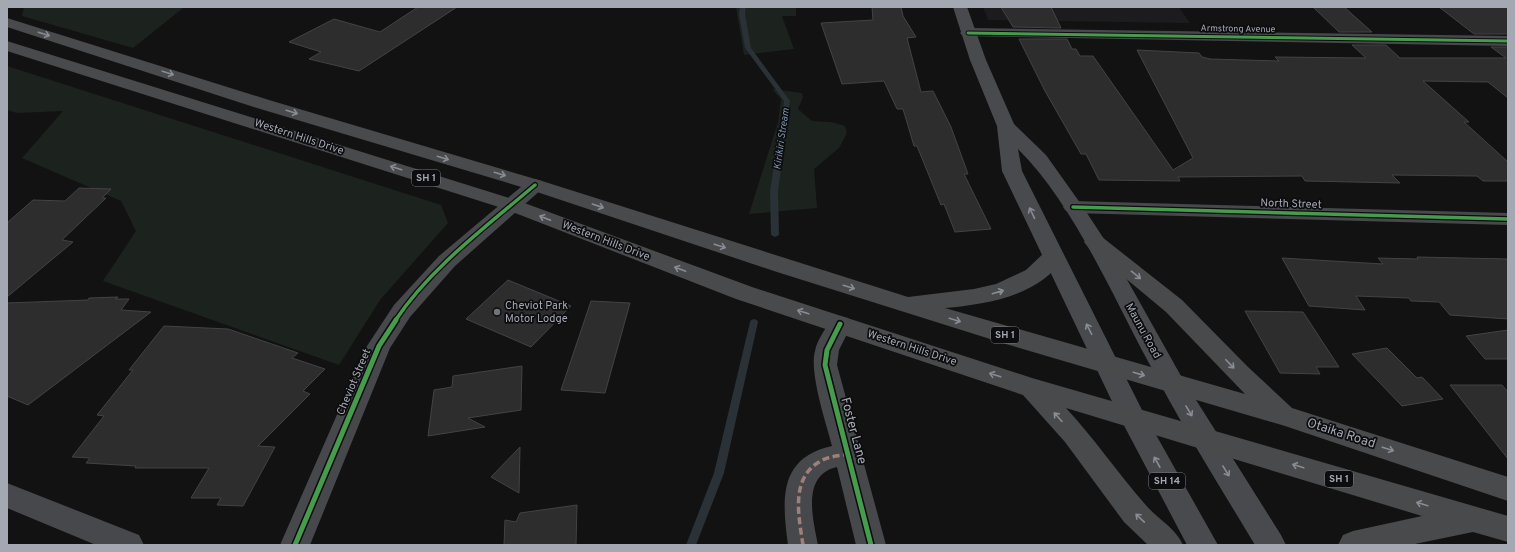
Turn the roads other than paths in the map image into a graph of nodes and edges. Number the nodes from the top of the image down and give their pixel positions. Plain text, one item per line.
1 (960, 7) edge
2 (7, 22) edge
3 (968, 33) junction
4 (1508, 41) edge
5 (7, 46) edge
6 (263, 104) junction
7 (238, 118) junction
8 (1006, 126) junction
9 (535, 185) junction
10 (512, 205) junction
11 (1073, 206) junction
12 (1508, 219) edge
13 (1095, 242) junction
14 (1053, 257) junction
15 (904, 304) junction
16 (840, 324) junction
17 (1106, 364) junction
18 (1172, 383) junction
19 (1032, 388) junction
20 (1132, 416) junction
21 (1285, 416) junction
22 (1205, 438) junction
23 (849, 454) junction
24 (1508, 489) edge
25 (7, 495) edge
26 (1473, 519) junction
27 (1508, 530) edge
28 (129, 545) edge
29 (295, 545) edge
30 (803, 545) edge
31 (872, 545) edge
32 (1168, 545) edge
33 (1203, 545) edge
34 (1272, 545) edge
35 (1353, 545) edge

1 - 3 main road, Maunu Road
2 -> 6 highway, Western Hills Drive / SH 1
3 - 4 street, Armstrong Avenue
3 - 8 main road, Maunu Road
5 - 7 highway, Western Hills Drive / SH 1
6 - 7 highway
6 -> 9 highway, Western Hills Drive / SH 1
10 -> 7 highway, Western Hills Drive / SH 1
8 - 11 main road, Maunu Road
14 -> 8 main road, Maunu Road
9 - 10 street, Cheviot Street
9 -> 15 highway, Western Hills Drive / SH 1
16 -> 10 highway, Western Hills Drive / SH 1
10 - 29 street, Cheviot Street
11 - 12 street, North Street
11 - 13 main road, Maunu Road
13 - 18 main road, Maunu Road
13 -> 21 highway
15 -> 14 highway
17 -> 14 main road, Maunu Road
15 -> 17 highway, Western Hills Drive / SH 1
19 -> 16 highway, Western Hills Drive / SH 1
16 - 23 street, Foster Lane
17 -> 18 highway, Western Hills Drive / SH 1
17 - 20 main road, Maunu Road / SH 14
18 - 21 highway, Otaika Road / SH 1
18 -> 22 main road, Maunu Road
19 - 20 highway, Western Hills Drive / SH 1
32 -> 19 highway
20 - 22 highway, Western Hills Drive / SH 1
33 -> 20 main road, Maunu Road / SH 14
21 -> 24 highway, Otaika Road / SH 1
26 -> 22 highway, SH 1
22 -> 34 main road, Maunu Road
23 - 30 street, Foster Lane
23 - 31 street, Foster Lane
25 - 28 street
26 - 27 highway, SH 1
26 - 35 highway

